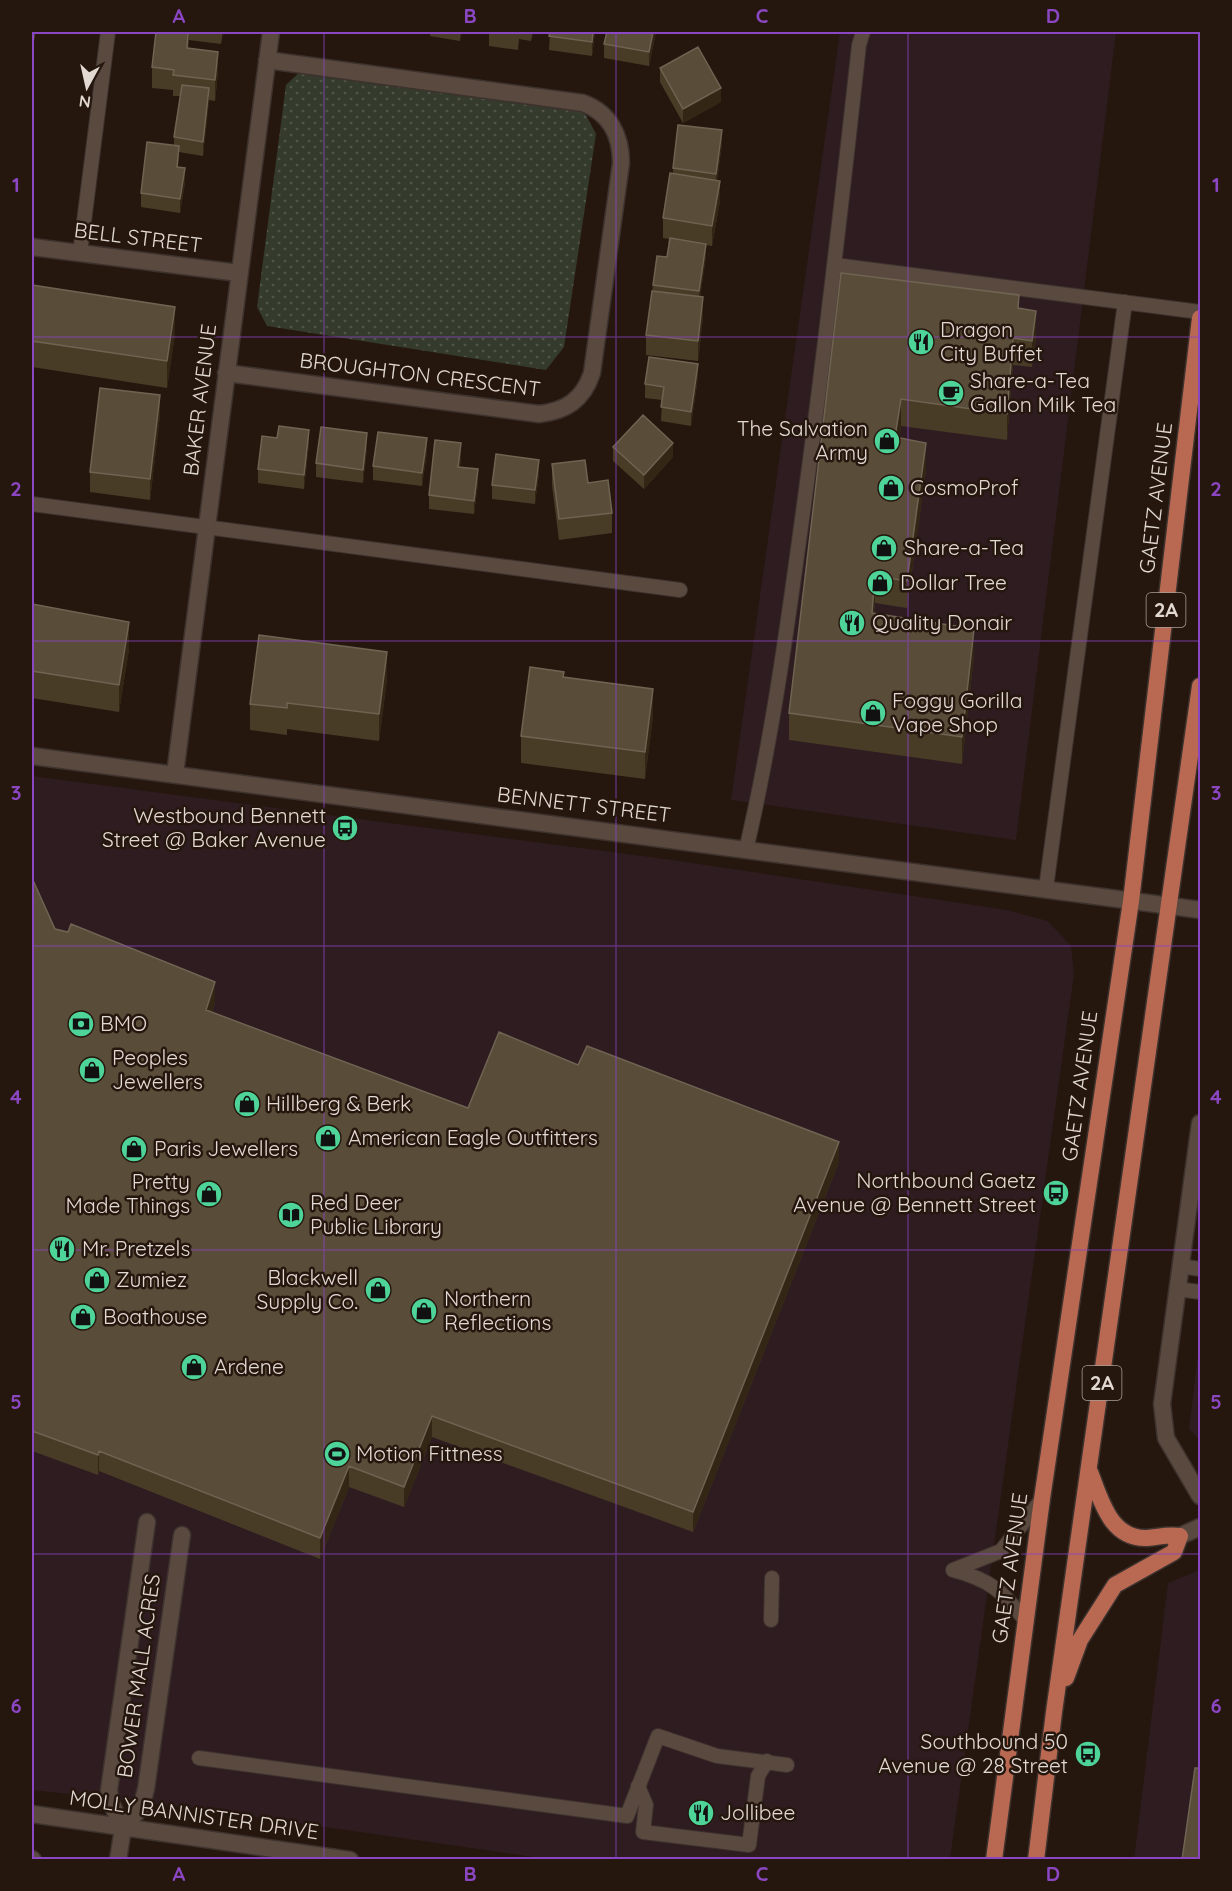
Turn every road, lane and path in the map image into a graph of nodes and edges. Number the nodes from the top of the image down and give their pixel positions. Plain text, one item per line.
1 (108, 32) edge
2 (271, 32) edge
3 (863, 32) edge
4 (267, 60) junction
5 (32, 248) edge
6 (80, 253) junction
7 (835, 265) junction
8 (239, 273) junction
9 (1125, 302) junction
10 (1200, 312) edge
11 (1200, 318) edge
12 (226, 373) junction
13 (32, 504) edge
14 (206, 528) junction
15 (680, 590) dead end
16 (1200, 687) edge
17 (32, 756) edge
18 (174, 774) junction
19 (746, 850) junction
20 (1046, 888) junction
21 (1131, 901) junction
22 (1171, 906) junction
23 (1200, 910) edge
24 (1200, 1123) edge
25 (1180, 1266) junction
26 (1200, 1269) edge
27 (1177, 1289) junction
28 (1200, 1292) edge
29 (1089, 1471) junction
30 (1200, 1496) edge
31 (1042, 1499) junction
32 (147, 1522) dead end
33 (1200, 1527) edge
34 (182, 1535) dead end
35 (1180, 1536) junction
36 (772, 1578) dead end
37 (771, 1620) dead end
38 (1026, 1621) junction
39 (1054, 1712) junction
40 (199, 1758) dead end
41 (767, 1761) junction
42 (787, 1765) dead end
43 (638, 1786) junction
44 (32, 1814) edge
45 (123, 1828) junction
46 (118, 1860) edge
47 (350, 1860) edge
48 (994, 1860) edge
49 (1036, 1860) edge

1 - 6 lane
2 - 4 street, BAKER AVENUE
3 - 7 lane
4 - 8 street, BAKER AVENUE
4 - 12 street, BROUGHTON CRESCENT
5 - 6 street, BELL STREET
6 - 8 street, BELL STREET
7 - 9 lane
7 - 19 lane
8 - 12 street, BAKER AVENUE
9 - 10 lane
9 - 20 lane
11 - 21 main road, GAETZ AVENUE / 2A
12 - 14 street, BAKER AVENUE
13 - 14 lane
14 - 15 lane
14 - 18 street, BAKER AVENUE
16 - 22 main road, 2A
17 - 18 street, BENNETT STREET
18 - 19 street, BENNETT STREET
19 - 20 street, BENNETT STREET
20 - 21 street, BENNETT STREET
21 - 22 street, BENNETT STREET
21 - 31 main road, GAETZ AVENUE / 2A
22 - 23 street
22 - 29 main road, 2A
24 - 25 street
25 - 26 lane
25 - 27 street
27 - 28 lane
27 - 30 street
29 - 35 main road
29 - 39 main road, 2A
31 - 38 main road, GAETZ AVENUE / 2A
31 - 38 lane
32 - 45 street, BOWER MALL ACRES
33 - 35 street
34 - 45 street, BOWER MALL ACRES
35 - 39 main road
36 - 37 lane
38 - 48 main road, GAETZ AVENUE / 2A
39 - 49 main road, 2A
40 - 43 lane
41 - 42 lane
41 - 43 lane
41 - 43 lane
44 - 45 street, MOLLY BANNISTER DRIVE
45 - 46 street
45 - 47 street, MOLLY BANNISTER DRIVE

